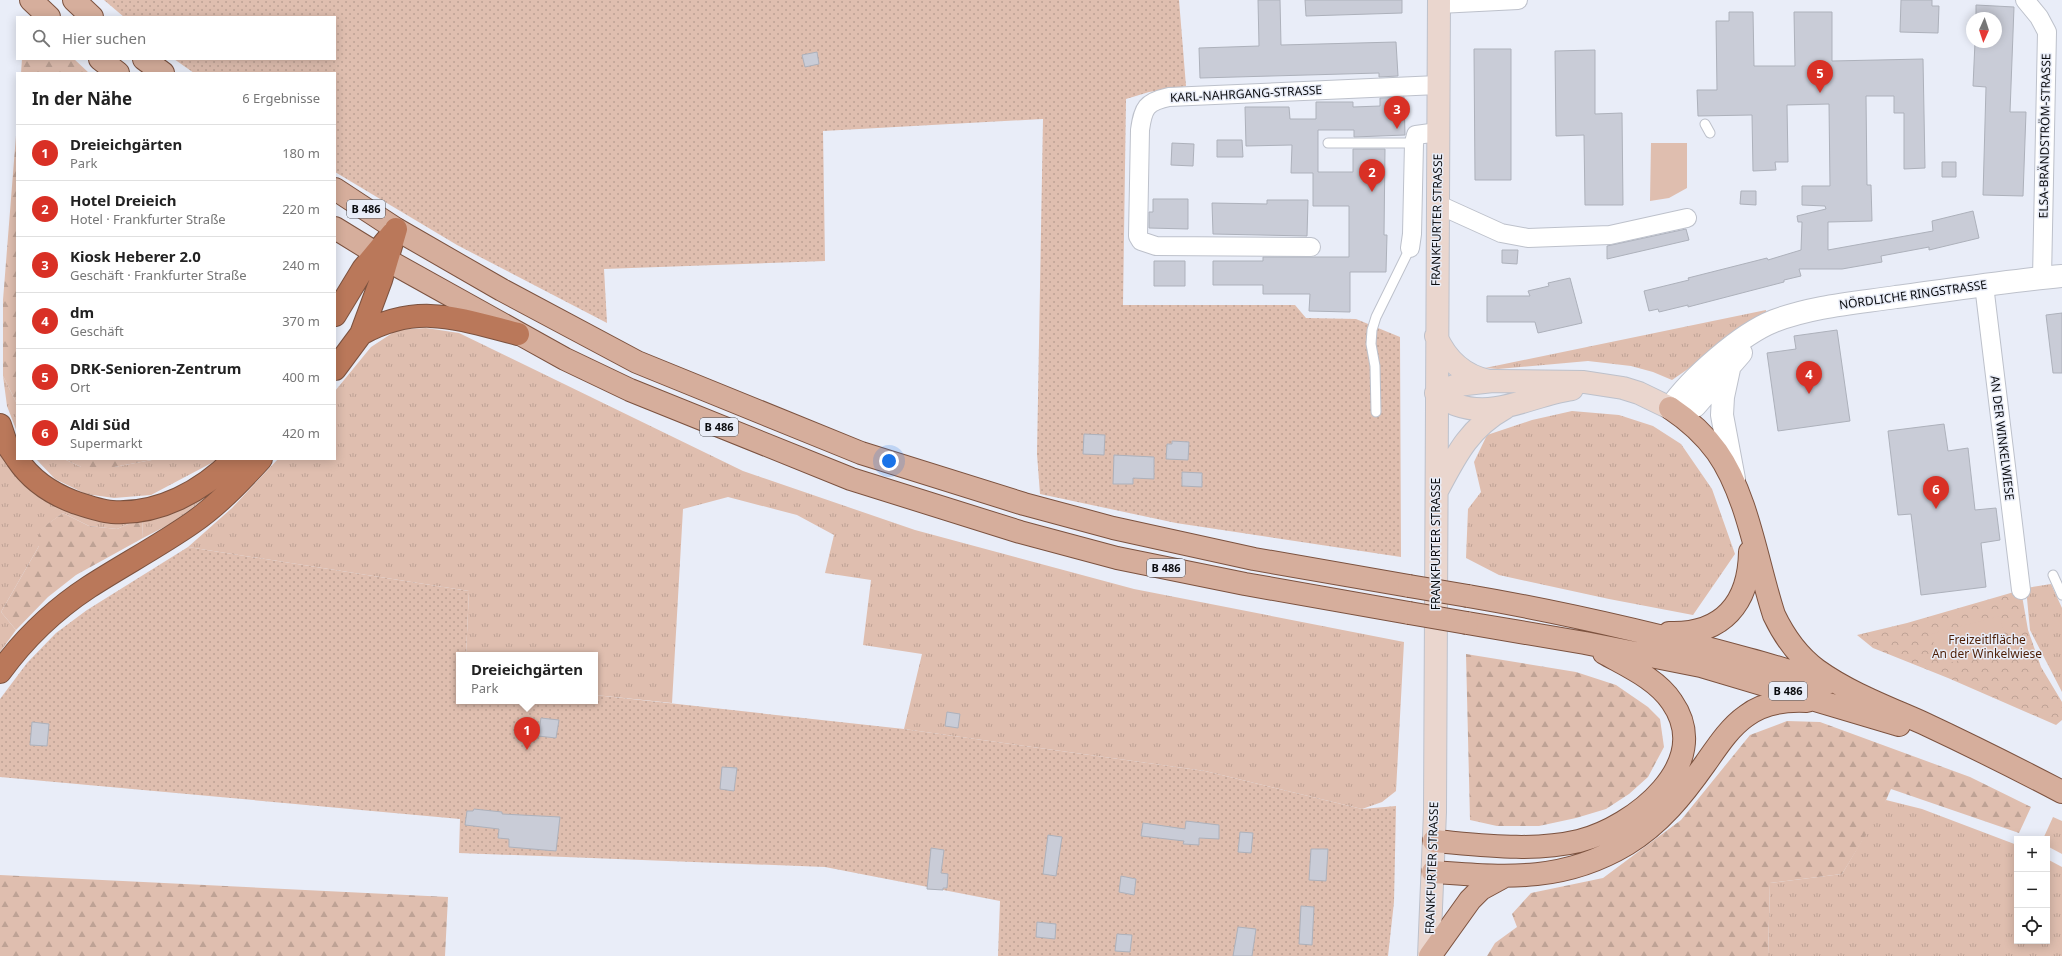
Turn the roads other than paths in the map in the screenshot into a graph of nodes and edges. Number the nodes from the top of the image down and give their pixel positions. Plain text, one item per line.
1 (31, 0) edge
2 (74, 0) edge
3 (1518, 0) edge
4 (2025, 0) edge
5 (1439, 2) edge
6 (48, 16) edge
7 (91, 16) edge
8 (101, 60) edge
9 (145, 60) edge
10 (117, 72) edge
11 (162, 72) edge
12 (1438, 85) junction
13 (1705, 124) dead end
14 (1438, 132) junction
15 (1710, 133) dead end
16 (1328, 143) dead end
17 (1414, 144) junction
18 (336, 190) edge
19 (1437, 204) junction
20 (1687, 218) dead end
21 (336, 229) edge
22 (396, 229) junction
23 (1311, 247) dead end
24 (1410, 248) joint
25 (382, 257) junction
26 (2052, 277) edge
27 (1984, 285) junction
28 (336, 313) edge
29 (1766, 326) junction
30 (361, 334) junction
31 (518, 334) junction
32 (1436, 336) junction
33 (1730, 367) junction
34 (336, 368) edge
35 (1493, 381) junction
36 (1606, 385) junction
37 (1436, 393) junction
38 (1509, 406) junction
39 (1670, 408) junction
40 (1376, 412) dead end
41 (0, 425) edge
42 (16, 458) edge
43 (18, 460) edge
44 (233, 460) edge
45 (260, 460) edge
46 (1736, 490) junction
47 (1436, 493) junction
48 (1750, 535) junction
49 (2053, 576) dead end
50 (2021, 590) dead end
51 (2062, 595) edge
52 (1619, 626) junction
53 (1585, 643) junction
54 (0, 672) edge
55 (1849, 689) junction
56 (1822, 701) junction
57 (1987, 753) junction
58 (2057, 789) edge
59 (1434, 841) junction
60 (1433, 872) junction
61 (1503, 877) junction
62 (1429, 956) edge

1 - 6 main road
2 - 7 main road
3 - 5 street
4 - 26 street, ELSA-BRÄNDSTRÖM-STRASSE
5 - 12 main road, FRANKFURTER STRASSE
8 - 10 main road
9 - 11 main road
12 - 14 main road, FRANKFURTER STRASSE
12 - 23 street, KARL-NAHRGANG-STRASSE
13 - 15 lane
14 - 17 street
14 - 19 main road, FRANKFURTER STRASSE
16 - 17 lane
17 - 24 street, FRANKFURTER STRASSE
18 - 22 main road, B 486
19 - 20 street
19 - 32 main road, FRANKFURTER STRASSE
21 - 25 main road, B 486
22 - 25 highway
22 - 52 main road, B 486, bridge
24 - 40 lane
25 - 28 highway
25 - 30 highway
25 - 31 main road, B 486
26 - 27 street, NÖRDLICHE RINGSTRASSE
27 - 29 street, NÖRDLICHE RINGSTRASSE
27 - 50 street, AN DER WINKELWIESE
29 - 33 street, NÖRDLICHE RINGSTRASSE
29 - 39 street, NÖRDLICHE RINGSTRASSE
30 - 31 highway
30 - 34 highway
31 - 53 main road, B 486, bridge
32 - 35 main road, B 486
32 - 37 main road, FRANKFURTER STRASSE
33 - 39 street, NÖRDLICHE RINGSTRASSE
33 - 46 street
35 - 36 main road, B 486
35 - 37 main road, B 486
36 - 38 main road, B 486
36 - 39 main road, B 486
37 - 38 main road, B 486
37 - 47 main road, FRANKFURTER STRASSE
38 - 47 main road, B 486
39 - 46 main road, B 486
41 - 42 highway
43 - 44 highway
45 - 54 highway
46 - 48 main road, B 486
47 - 59 main road, FRANKFURTER STRASSE
48 - 52 main road
48 - 55 main road, B 486
49 - 51 lane
52 - 55 main road, B 486
53 - 56 main road, B 486
53 - 59 main road
55 - 57 main road, B 486
56 - 57 main road, B 486
56 - 61 main road
57 - 58 main road, B 486
59 - 60 main road, FRANKFURTER STRASSE
60 - 61 main road
60 - 62 main road, FRANKFURTER STRASSE
61 - 62 main road

